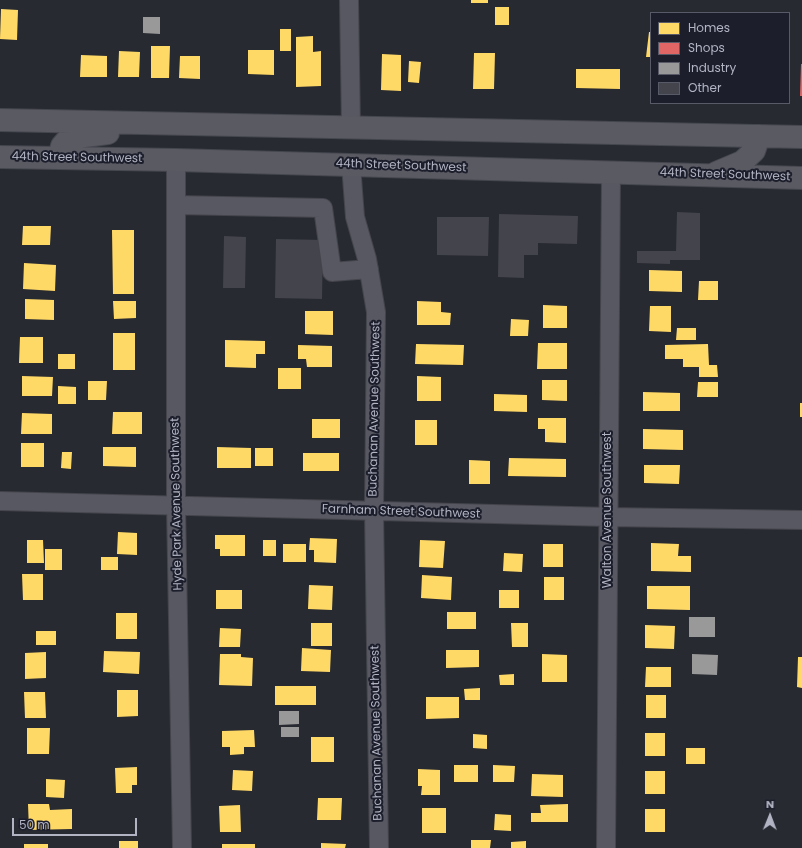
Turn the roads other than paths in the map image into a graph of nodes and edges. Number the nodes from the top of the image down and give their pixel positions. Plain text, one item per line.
1 (349, 0) edge
2 (0, 120) edge
3 (148, 123) junction
4 (351, 128) junction
5 (759, 136) junction
6 (802, 137) edge
7 (0, 157) edge
8 (59, 158) junction
9 (176, 160) junction
10 (352, 165) junction
11 (611, 172) junction
12 (711, 175) junction
13 (802, 178) edge
14 (176, 205) junction
15 (369, 269) junction
16 (0, 501) edge
17 (176, 505) junction
18 (374, 511) junction
19 (608, 517) junction
20 (802, 520) edge
21 (182, 848) edge
22 (379, 848) edge
23 (606, 848) edge

1 - 4 street
2 - 3 main road
3 - 4 main road
3 - 8 main road
4 - 5 main road
5 - 6 main road
5 - 12 main road
7 - 8 main road, 44th Street Southwest
8 - 9 main road, 44th Street Southwest
9 - 10 main road, 44th Street Southwest
9 - 14 street, Hyde Park Avenue Southwest
10 - 11 main road, 44th Street Southwest
10 - 15 street, Buchanan Avenue Southwest
11 - 12 main road, 44th Street Southwest
11 - 19 street, Walton Avenue Southwest
12 - 13 main road, 44th Street Southwest
14 - 15 street
14 - 17 street, Hyde Park Avenue Southwest
15 - 18 street, Buchanan Avenue Southwest
16 - 17 street, Farnham Street Southwest
17 - 18 street, Farnham Street Southwest
17 - 21 street, Hyde Park Avenue Southwest
18 - 19 street, Farnham Street Southwest
18 - 22 street, Buchanan Avenue Southwest
19 - 20 street, Farnham Street Southwest
19 - 23 street, Walton Avenue Southwest

